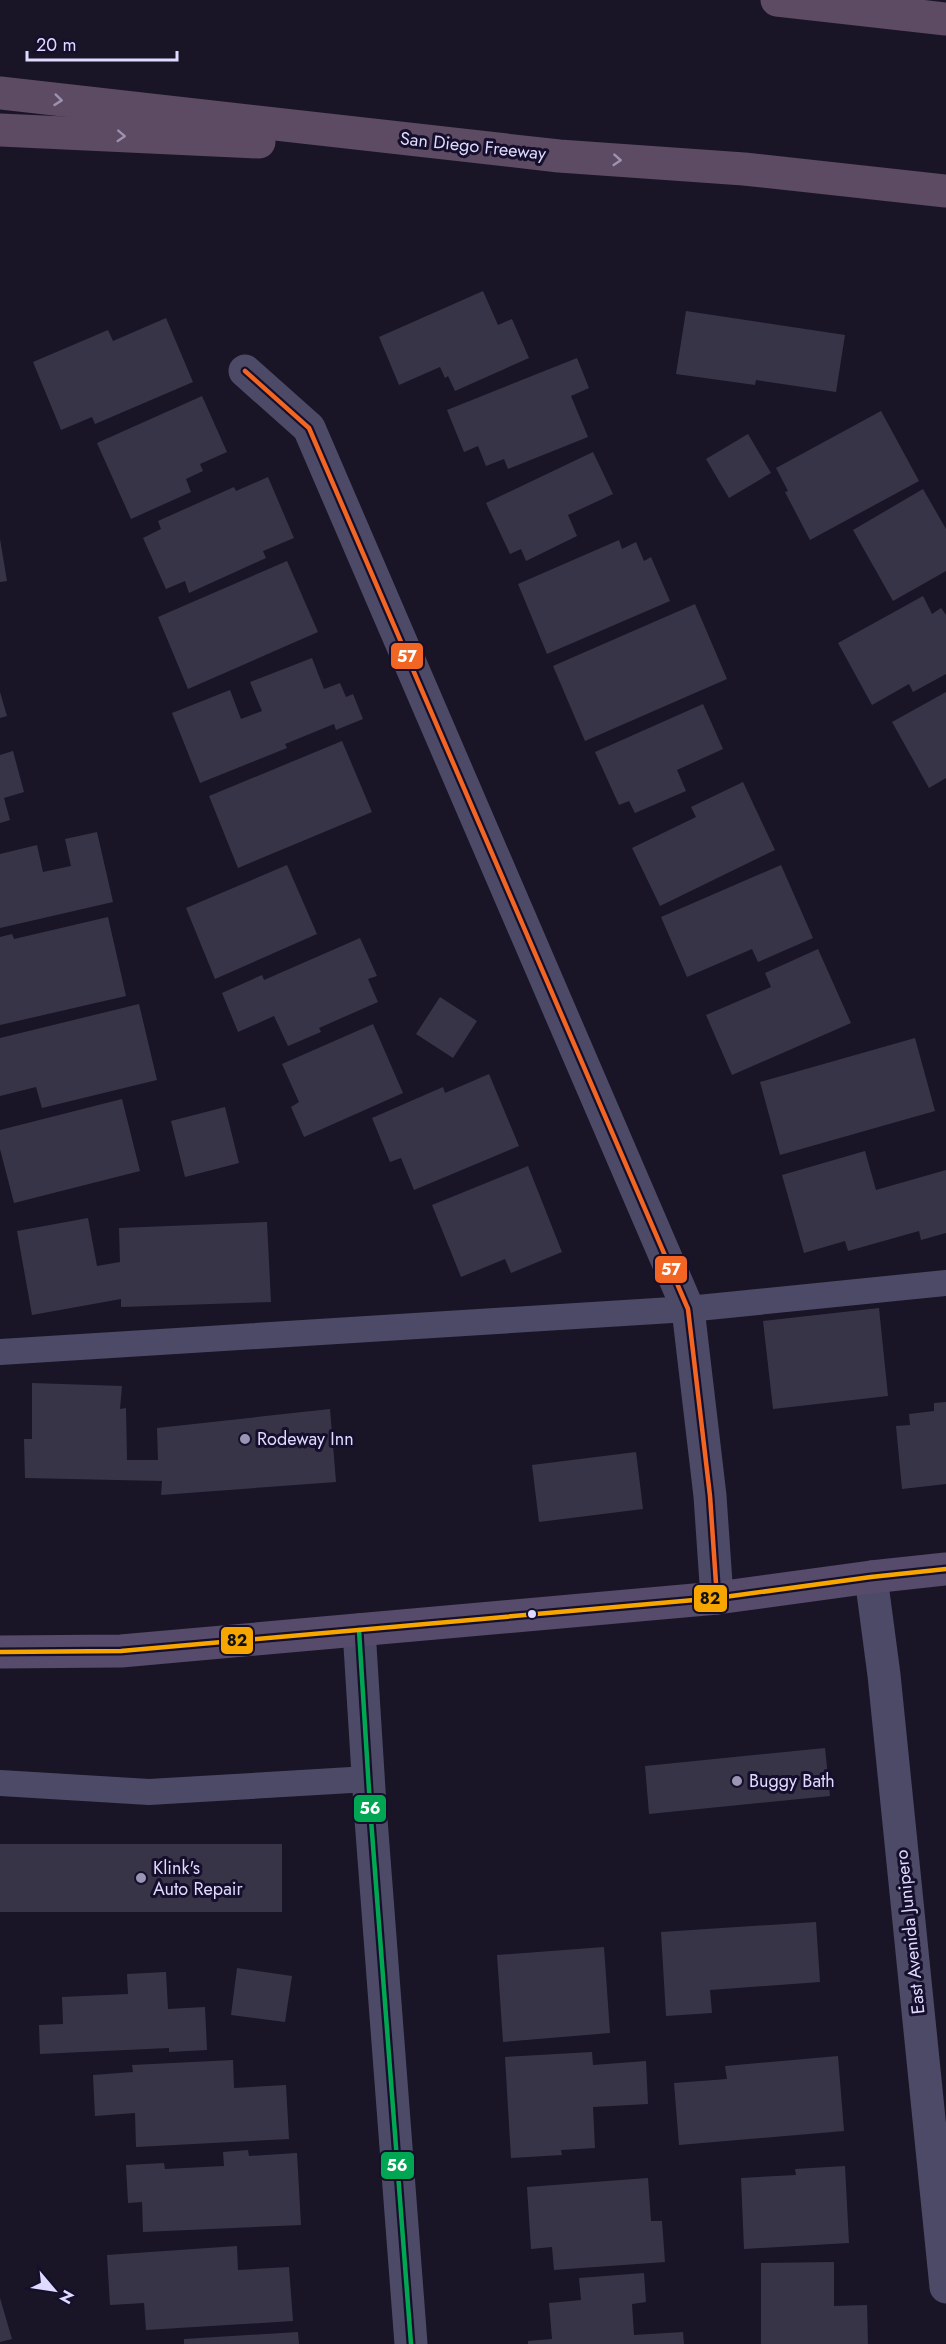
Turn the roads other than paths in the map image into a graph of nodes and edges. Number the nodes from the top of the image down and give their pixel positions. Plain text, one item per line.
1 (777, 0) edge
2 (831, 5) junction
3 (946, 7) edge
4 (946, 19) edge
5 (0, 93) edge
6 (0, 130) edge
7 (559, 156) junction
8 (744, 169) junction
9 (946, 191) edge
10 (946, 212) edge
11 (245, 371) dead end
12 (946, 1283) edge
13 (688, 1309) junction
14 (0, 1352) edge
15 (946, 1569) edge
16 (871, 1577) junction
17 (717, 1598) junction
18 (359, 1630) junction
19 (0, 1652) edge
20 (368, 1779) junction
21 (0, 1783) edge
22 (946, 2288) edge
23 (411, 2344) edge

1 - 2 highway
2 - 3 highway
2 - 4 highway
5 -> 7 highway, San Diego Freeway
6 -> 7 highway
7 -> 8 highway, San Diego Freeway
8 - 9 highway, San Diego Freeway
8 - 10 highway
11 - 13 street
12 - 13 lane
13 - 14 lane
13 - 17 street
15 - 16 main road
16 - 17 main road
16 - 22 street, East Avenida Junipero
17 - 18 main road
18 - 19 main road
18 - 20 street
20 - 21 lane
20 - 23 street

